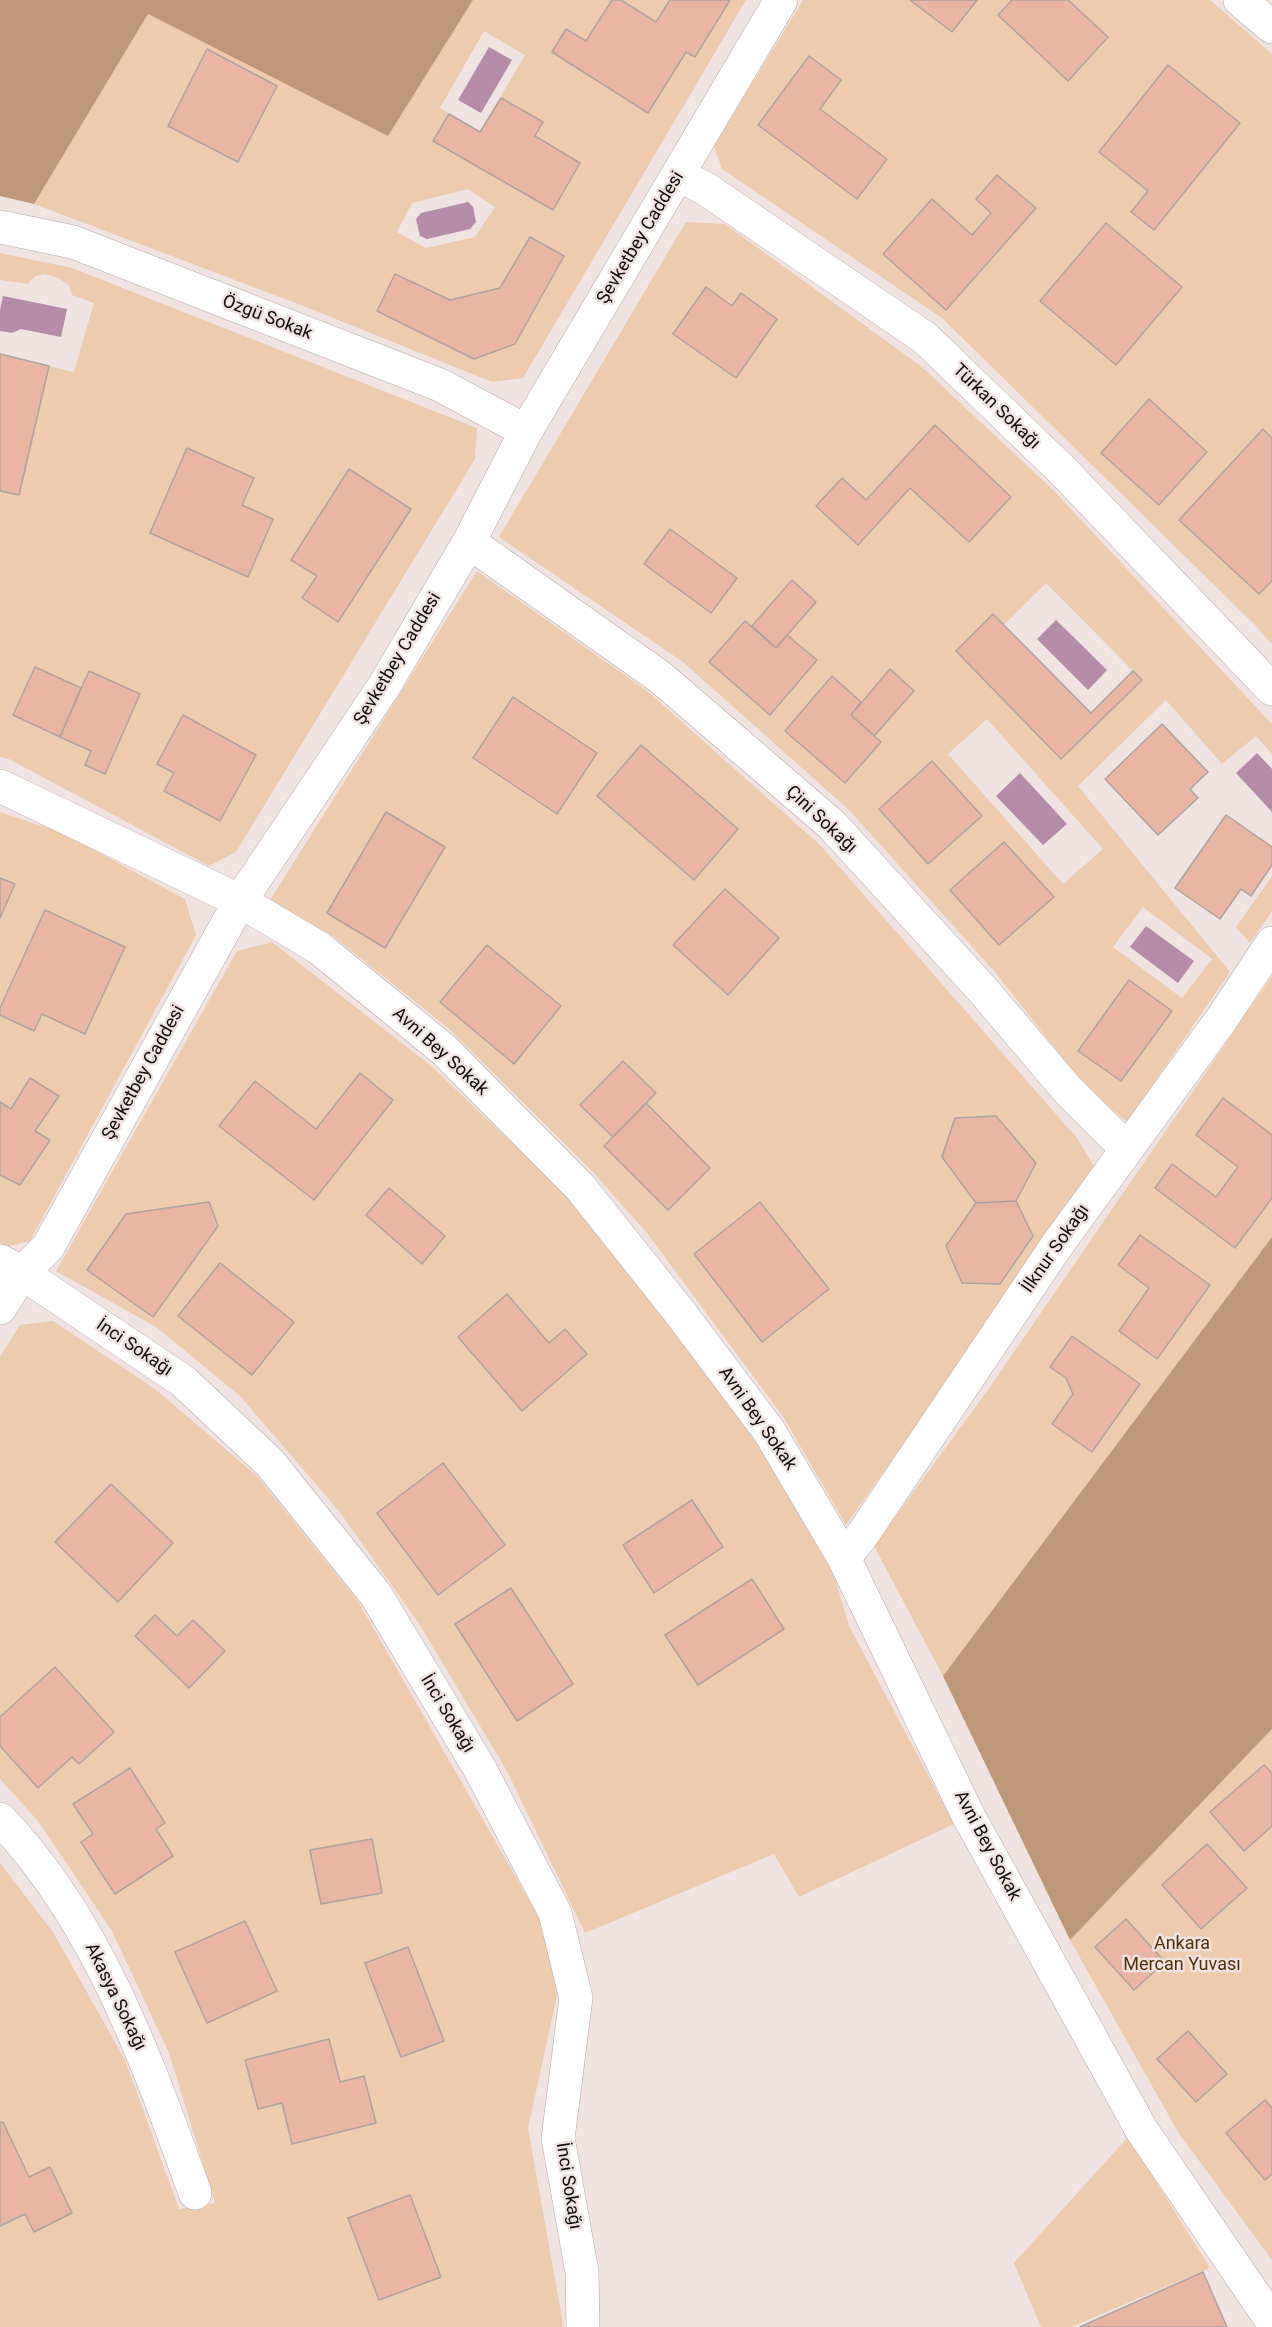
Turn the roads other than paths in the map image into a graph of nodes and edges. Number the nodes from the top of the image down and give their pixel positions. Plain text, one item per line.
1 (781, 0) edge
2 (1240, 0) edge
3 (1272, 27) edge
4 (679, 175) junction
5 (0, 227) edge
6 (526, 431) junction
7 (469, 542) junction
8 (1272, 689) edge
9 (0, 786) edge
10 (240, 901) junction
11 (1272, 943) edge
12 (1127, 1149) junction
13 (11, 1267) edge
14 (0, 1308) edge
15 (844, 1558) junction
16 (0, 1819) edge
17 (195, 2193) dead end
18 (1272, 2321) edge
19 (583, 2327) edge

1 - 4 street, Şevketbey Caddesi
2 - 3 street
4 - 6 street, Şevketbey Caddesi
4 - 8 street, Türkan Sokağı
5 - 6 street, Özgü Sokak
6 - 7 street, Şevketbey Caddesi
7 - 10 street, Şevketbey Caddesi
7 - 12 street, Çini Sokağı
9 - 10 street, Avni Bey Sokak
10 - 13 street, Şevketbey Caddesi
10 - 15 street, Avni Bey Sokak
11 - 12 street, İlknur Sokağı
12 - 15 street, İlknur Sokağı
13 - 14 street, Şevketbey Caddesi
13 - 19 street, İnci Sokağı
15 - 18 street, Avni Bey Sokak
16 - 17 street, Akasya Sokağı

